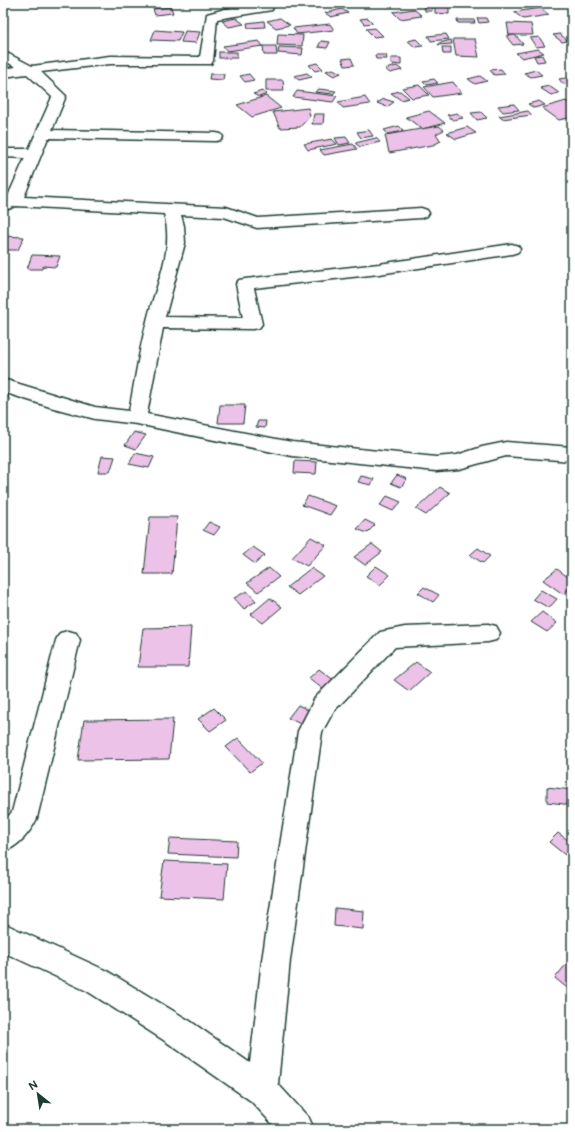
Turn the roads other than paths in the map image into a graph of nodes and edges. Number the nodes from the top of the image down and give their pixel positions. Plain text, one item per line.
1 (268, 3) edge
2 (3, 55) edge
3 (30, 70) junction
4 (3, 73) edge
5 (42, 134) junction
6 (216, 137) dead end
7 (3, 153) edge
8 (34, 154) junction
9 (7, 203) edge
10 (171, 210) junction
11 (421, 213) dead end
12 (512, 249) dead end
13 (155, 322) junction
14 (3, 385) edge
15 (137, 418) junction
16 (572, 454) edge
17 (488, 633) dead end
18 (68, 640) dead end
19 (3, 840) edge
20 (3, 936) edge
21 (262, 1090) junction
22 (298, 1129) edge

1 - 3 street
2 - 3 street
3 - 4 street
3 - 5 street
5 - 6 street
5 - 8 street
7 - 8 street
8 - 9 street
9 - 10 street
10 - 11 street
10 - 13 street
12 - 13 street
13 - 15 street
14 - 15 street
15 - 16 street
17 - 21 street
18 - 19 street
20 - 21 street
21 - 22 street

